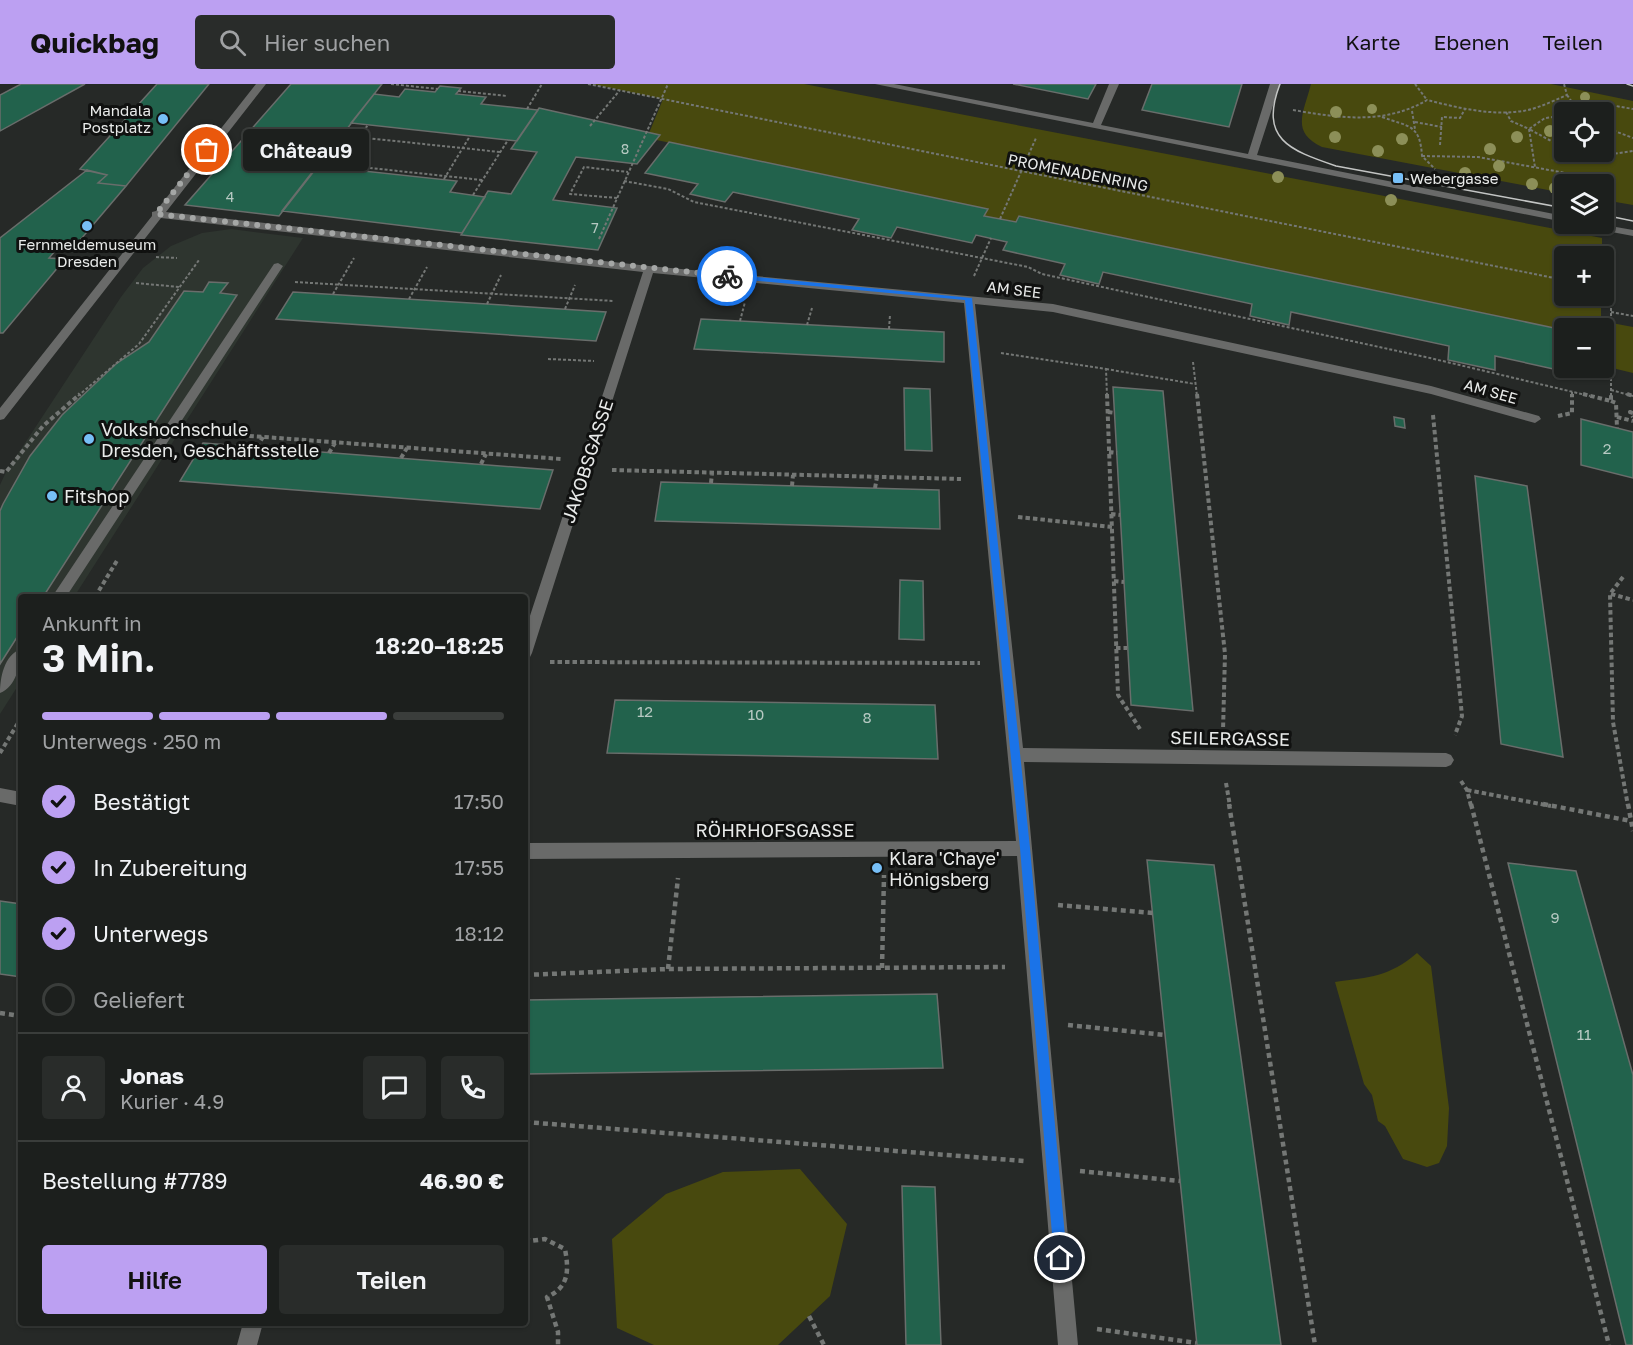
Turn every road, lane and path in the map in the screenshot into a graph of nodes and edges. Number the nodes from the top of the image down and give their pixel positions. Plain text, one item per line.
1 (261, 84) edge
2 (390, 84) edge
3 (542, 84) edge
4 (588, 84) edge
5 (668, 84) edge
6 (880, 84) edge
7 (1114, 84) edge
8 (1275, 84) edge
9 (1415, 84) edge
10 (1564, 84) edge
11 (438, 89) dead end
12 (620, 90) junction
13 (458, 91) dead end
14 (1567, 95) junction
15 (507, 96) dead end
16 (662, 99) junction
17 (1427, 100) junction
18 (1571, 102) edge
19 (1268, 106) junction
20 (1614, 106) edge
21 (527, 109) dead end
22 (1465, 109) junction
23 (1633, 109) edge
24 (1413, 111) junction
25 (1506, 112) junction
26 (1381, 117) junction
27 (1554, 117) edge
28 (1054, 118) junction
29 (1415, 122) junction
30 (368, 125) dead end
31 (590, 126) dead end
32 (1096, 126) junction
33 (1442, 127) junction
34 (1415, 129) junction
35 (1528, 129) junction
36 (1614, 131) edge
37 (470, 136) dead end
38 (359, 137) junction
39 (1633, 138) edge
40 (508, 140) dead end
41 (1554, 143) edge
42 (1440, 144) dead end
43 (463, 148) junction
44 (1633, 151) edge
45 (501, 152) junction
46 (1614, 154) edge
47 (1252, 156) junction
48 (1422, 156) junction
49 (337, 166) junction
50 (1534, 167) junction
51 (1021, 171) junction
52 (628, 172) junction
53 (1435, 174) dead end
54 (1572, 174) edge
55 (445, 178) junction
56 (483, 180) junction
57 (624, 181) junction
58 (473, 195) dead end
59 (617, 198) junction
60 (156, 214) junction
61 (1554, 217) edge
62 (1000, 219) dead end
63 (1614, 229) edge
64 (1633, 233) edge
65 (366, 237) junction
66 (991, 238) dead end
67 (439, 245) junction
68 (982, 257) junction
69 (200, 260) dead end
70 (590, 262) junction
71 (278, 266) dead end
72 (504, 268) dead end
73 (649, 268) junction
74 (579, 276) dead end
75 (1554, 278) edge
76 (105, 280) junction
77 (288, 282) dead end
78 (338, 285) junction
79 (180, 287) junction
80 (415, 289) junction
81 (333, 294) dead end
82 (492, 294) junction
83 (569, 298) junction
84 (969, 298) junction
85 (409, 299) dead end
86 (745, 300) dead end
87 (638, 302) junction
88 (487, 304) dead end
89 (1611, 306) edge
90 (565, 309) dead end
91 (1611, 312) junction
92 (1633, 316) edge
93 (740, 321) dead end
94 (1191, 338) junction
95 (974, 349) junction
96 (548, 359) dead end
97 (619, 362) junction
98 (1106, 369) junction
99 (1195, 384) junction
100 (1431, 390) junction
101 (1611, 390) junction
102 (1572, 392) junction
103 (1633, 396) edge
104 (1611, 401) junction
105 (1108, 412) junction
106 (1115, 413) dead end
107 (1572, 413) dead end
108 (0, 416) edge
109 (1617, 417) junction
110 (1535, 419) dead end
111 (1633, 422) edge
112 (1617, 428) dead end
113 (196, 432) dead end
114 (263, 437) junction
115 (335, 442) junction
116 (257, 447) dead end
117 (407, 448) junction
118 (1109, 452) junction
119 (330, 453) dead end
120 (1117, 453) dead end
121 (486, 454) junction
122 (401, 458) dead end
123 (481, 464) dead end
124 (585, 465) junction
125 (0, 471) edge
126 (712, 473) junction
127 (794, 475) junction
128 (877, 477) junction
129 (987, 479) junction
130 (711, 483) dead end
131 (792, 486) dead end
132 (875, 488) dead end
133 (990, 514) junction
134 (1111, 514) junction
135 (1120, 515) dead end
136 (1112, 527) junction
137 (1623, 577) dead end
138 (1114, 581) junction
139 (1124, 582) dead end
140 (61, 594) edge
141 (1610, 594) junction
142 (1633, 600) edge
143 (528, 644) edge
144 (1116, 648) junction
145 (1127, 648) dead end
146 (18, 660) edge
147 (548, 662) dead end
148 (1005, 663) junction
149 (0, 687) edge
150 (18, 723) edge
151 (0, 753) edge
152 (1015, 755) junction
153 (1158, 757) junction
154 (1223, 758) junction
155 (1446, 760) junction
156 (1467, 790) junction
157 (0, 795) edge
158 (18, 798) edge
159 (1631, 821) junction
160 (1633, 831) edge
161 (1025, 848) junction
162 (885, 849) junction
163 (680, 850) junction
164 (528, 851) edge
165 (1030, 903) junction
166 (1153, 913) dead end
167 (1007, 967) dead end
168 (882, 968) junction
169 (668, 969) junction
170 (528, 975) edge
171 (0, 1013) edge
172 (18, 1016) edge
173 (1040, 1022) junction
174 (1165, 1035) dead end
175 (528, 1122) edge
176 (1044, 1165) junction
177 (1180, 1180) dead end
178 (528, 1240) edge
179 (809, 1316) dead end
180 (1066, 1325) junction
181 (252, 1326) edge
182 (1196, 1343) dead end
183 (247, 1345) edge
184 (558, 1345) edge
185 (824, 1345) edge
186 (1068, 1345) edge
187 (1315, 1345) edge
188 (1609, 1345) edge

1 - 60 street
2 - 11 path
3 - 21 path
4 - 12 path, PROMENADENRING
5 - 16 path
6 - 28 street
7 - 32 street
8 - 19 street
9 - 17 path
10 - 14 path
12 - 16 path, PROMENADENRING
12 - 31 path
13 - 15 path
14 - 18 path
14 - 25 path
16 - 51 path, PROMENADENRING
16 - 52 path
17 - 22 path
17 - 24 path
19 - 26 path
19 - 47 street
20 - 23 path
22 - 25 path
22 - 33 path
24 - 26 path
24 - 29 path
25 - 35 path
26 - 34 path
27 - 35 path
28 - 32 street
28 - 51 path
29 - 33 path
29 - 34 path
30 - 38 path
32 - 47 street
33 - 42 path
34 - 48 path
35 - 41 path
35 - 50 path
36 - 39 path
37 - 43 path
38 - 43 path
38 - 49 path
38 - 49 path
40 - 45 path
43 - 45 path
43 - 55 path
44 - 46 path
45 - 56 path
47 - 61 street
48 - 50 path
48 - 53 path
49 - 55 path
50 - 54 path
51 - 62 path
51 - 75 path, PROMENADENRING
52 - 57 path
52 - 59 path
55 - 56 path
56 - 58 path
57 - 59 path
57 - 68 path
59 - 70 path
60 - 65 street, AM SEE
60 - 76 street
63 - 64 street
65 - 67 street, AM SEE
65 - 78 path
66 - 68 path
67 - 70 street, AM SEE
67 - 80 path
68 - 84 path
68 - 102 path
69 - 79 path
70 - 73 street, AM SEE
71 - 140 street
72 - 82 path
73 - 84 street, AM SEE
73 - 87 street, JAKOBSGASSE
74 - 83 path
76 - 79 path
76 - 108 street
77 - 78 path
78 - 80 path
78 - 81 path
79 - 125 path
80 - 82 path
80 - 85 path
82 - 83 path
82 - 88 path
83 - 87 path
83 - 90 path
84 - 94 street, AM SEE
84 - 95 street
86 - 93 path
87 - 97 street, JAKOBSGASSE
89 - 91 path
91 - 92 path
91 - 101 path
94 - 99 path
94 - 100 street, AM SEE
95 - 98 path
95 - 129 street
96 - 97 path
97 - 124 street, JAKOBSGASSE
98 - 99 path
98 - 105 path
99 - 154 path
100 - 110 street, AM SEE
100 - 155 path
101 - 103 path
101 - 104 path
102 - 104 path
102 - 107 path
104 - 109 path
105 - 106 path
105 - 118 path
109 - 111 path
109 - 112 path
113 - 114 path
114 - 115 path
114 - 116 path
115 - 117 path
115 - 119 path
117 - 121 path
117 - 122 path
118 - 120 path
118 - 134 path
121 - 123 path
121 - 124 path
124 - 126 path
124 - 143 street, JAKOBSGASSE
126 - 127 path
126 - 130 path
127 - 128 path
127 - 131 path
128 - 129 path
128 - 132 path
129 - 133 street
133 - 136 path
133 - 148 street
134 - 135 path
134 - 136 path
136 - 138 path
137 - 141 path
138 - 139 path
138 - 144 path
141 - 142 path
141 - 159 path
144 - 145 path
144 - 153 path
146 - 149 street
147 - 148 path
148 - 152 street
150 - 151 path
152 - 153 street, SEILERGASSE
152 - 161 street
153 - 154 street, SEILERGASSE
154 - 155 street, SEILERGASSE
154 - 187 path
155 - 156 path
156 - 159 path
156 - 188 path
157 - 158 street
159 - 160 path
161 - 162 street, RÖHRHOFSGASSE
161 - 165 street
162 - 163 street, RÖHRHOFSGASSE
162 - 168 path
163 - 164 street, RÖHRHOFSGASSE
163 - 169 path
165 - 166 path
165 - 173 street
167 - 168 path
168 - 169 path
169 - 170 path
171 - 172 path
173 - 174 path
173 - 176 street
175 - 176 path
176 - 177 path
176 - 180 street
178 - 184 path
179 - 185 path
180 - 182 path
180 - 186 street
181 - 183 street

